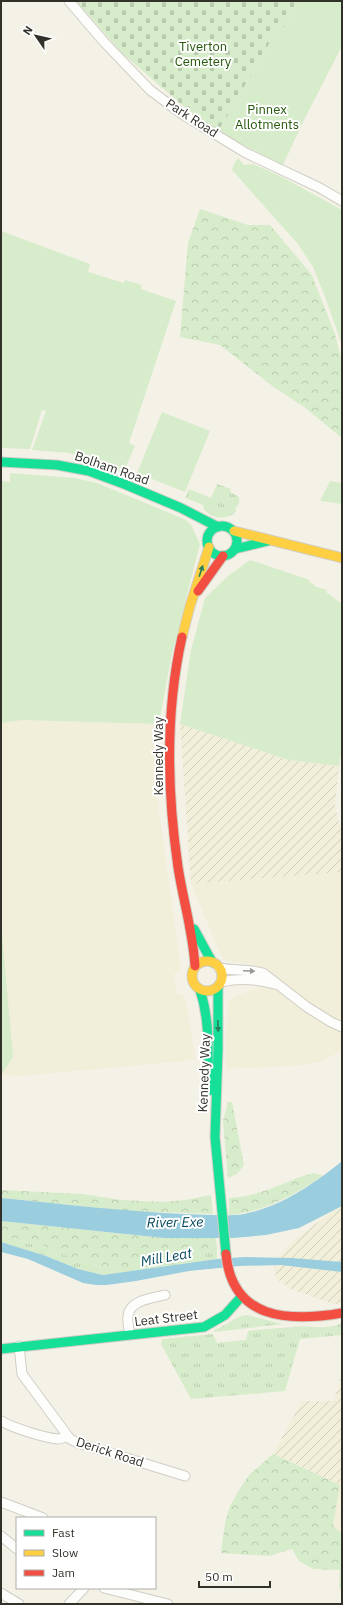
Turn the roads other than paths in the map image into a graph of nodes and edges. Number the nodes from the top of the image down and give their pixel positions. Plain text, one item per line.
1 (69, 1) edge
2 (342, 200) edge
3 (1, 462) edge
4 (188, 511) junction
5 (218, 527) junction
6 (234, 531) junction
7 (268, 541) junction
8 (208, 542) junction
9 (235, 549) junction
10 (224, 556) junction
11 (342, 558) edge
12 (194, 596) junction
13 (188, 918) junction
14 (215, 965) junction
15 (195, 966) junction
16 (219, 984) junction
17 (276, 984) junction
18 (200, 990) junction
19 (342, 1026) edge
20 (215, 1137) junction
21 (164, 1295) dead end
22 (241, 1297) junction
23 (342, 1313) edge
24 (130, 1335) junction
25 (19, 1346) junction
26 (1, 1349) edge
27 (1, 1421) edge
28 (68, 1436) junction
29 (185, 1476) dead end
30 (1, 1502) edge
31 (40, 1517) edge
32 (1, 1536) edge
33 (16, 1548) edge
34 (83, 1589) edge
35 (108, 1589) edge
36 (1, 1593) edge
37 (19, 1604) edge
38 (69, 1604) edge
39 (168, 1604) edge

1 - 2 street, Park Road
3 - 4 main road, Bolham Road
4 - 5 main road, Bolham Road
4 - 8 main road, Bolham Road
5 - 6 main road
5 - 8 main road
6 - 7 main road
6 - 9 main road
7 - 9 main road
7 - 11 main road
8 - 10 main road
12 -> 8 main road, Kennedy Way
9 - 10 main road
10 - 12 main road, Kennedy Way
12 - 13 main road, Kennedy Way
13 - 14 main road, Kennedy Way
13 - 15 main road, Kennedy Way
14 - 15 main road
14 - 16 main road
14 -> 17 street
15 - 18 main road
16 - 17 street
16 - 18 main road
16 -> 20 main road, Kennedy Way
17 - 19 street
18 - 20 main road, Kennedy Way
20 - 22 main road, Kennedy Way
21 - 24 street
22 - 23 main road
22 - 24 main road, Leat Street
24 - 25 main road, Leat Street
25 - 26 main road, Leat Street
25 - 28 street, Derick Road
27 - 28 street
28 - 29 street, Derick Road
30 - 31 street
32 - 33 street
34 - 38 street
35 - 39 street
36 - 37 street

